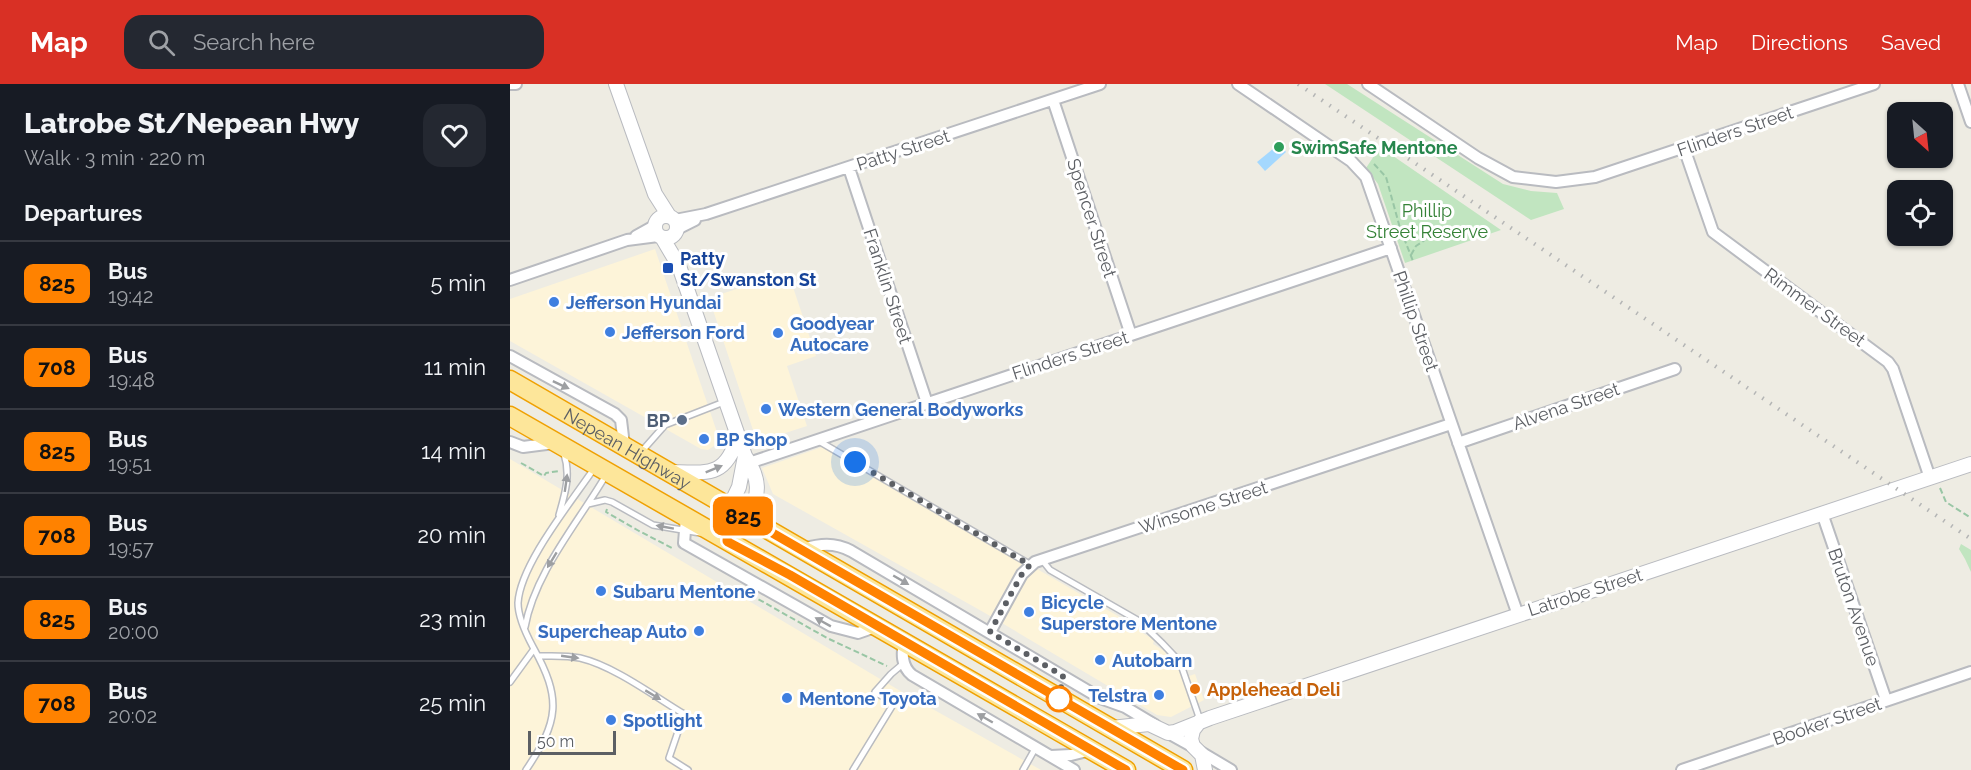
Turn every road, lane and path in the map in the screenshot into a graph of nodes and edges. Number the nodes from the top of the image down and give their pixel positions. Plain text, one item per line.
1 (510, 84) edge
2 (516, 84) edge
3 (616, 84) edge
4 (1100, 84) edge
5 (1238, 84) edge
6 (1368, 84) edge
7 (1874, 84) edge
8 (1958, 84) edge
9 (1053, 100) junction
10 (1971, 122) edge
11 (1684, 148) junction
12 (1374, 164) dead end
13 (849, 168) junction
14 (666, 228) junction
15 (1425, 240) dead end
16 (1391, 248) junction
17 (1411, 255) junction
18 (1413, 261) dead end
19 (510, 280) edge
20 (1131, 335) junction
21 (510, 356) edge
22 (1675, 369) dead end
23 (510, 380) edge
24 (726, 401) junction
25 (927, 403) junction
26 (510, 416) edge
27 (1451, 424) junction
28 (738, 435) junction
29 (816, 440) junction
30 (510, 442) edge
31 (1458, 442) junction
32 (559, 445) junction
33 (628, 447) junction
34 (747, 460) junction
35 (521, 463) dead end
36 (1971, 464) edge
37 (601, 469) junction
38 (568, 471) junction
39 (671, 472) junction
40 (1930, 477) junction
41 (588, 504) junction
42 (729, 508) junction
43 (1822, 513) junction
44 (747, 518) junction
45 (1971, 518) edge
46 (558, 519) junction
47 (686, 524) junction
48 (726, 540) junction
49 (802, 549) junction
50 (1042, 560) junction
51 (1030, 565) junction
52 (1518, 615) junction
53 (879, 626) junction
54 (525, 629) junction
55 (990, 632) junction
56 (956, 639) junction
57 (903, 641) junction
58 (534, 649) junction
59 (538, 656) junction
60 (904, 663) junction
61 (942, 664) junction
62 (1971, 672) edge
63 (510, 682) edge
64 (1886, 700) junction
65 (1200, 721) junction
66 (1111, 728) junction
67 (1163, 730) junction
68 (1036, 747) junction
69 (1092, 750) junction
70 (1197, 750) junction
71 (1050, 756) junction
72 (526, 770) edge
73 (688, 770) edge
74 (853, 770) edge
75 (1023, 770) edge
76 (1074, 770) edge
77 (1126, 770) edge
78 (1183, 770) edge
79 (1205, 770) edge
80 (1231, 770) edge
81 (1682, 770) edge

1 - 2 street
3 - 14 street
4 - 9 street, Patty Street
5 - 16 street, Phillip Street
6 - 11 street, Flinders Street
7 - 11 street, Flinders Street
8 - 10 street
9 - 13 street, Patty Street
9 - 20 street, Spencer Street
11 - 40 street, Rimmer Street
12 - 17 path
13 - 14 street, Patty Street
13 - 25 street, Franklin Street
14 - 19 street, Patty Street
14 - 24 street
15 - 17 path
16 - 20 street, Flinders Street
16 - 27 street, Phillip Street
17 - 18 path
20 - 25 street, Flinders Street
21 -> 33 street
22 - 31 street, Alvena Street
23 - 33 highway, Nepean Highway
24 - 28 street
24 - 33 lane
25 - 29 street, Flinders Street
26 - 32 highway, Nepean Highway
27 - 31 street, Phillip Street
27 - 50 street, Winsome Street
28 - 34 street
39 -> 28 street
29 - 34 street, Flinders Street
29 - 51 lane
30 - 32 street
31 - 52 street, Phillip Street
32 - 37 highway, Nepean Highway
32 - 38 lane
33 - 37 highway
33 - 39 highway, Nepean Highway
34 - 42 street
34 - 44 street
35 - 38 path
36 - 40 street, Latrobe Street
37 - 41 lane
37 - 46 lane
37 - 47 highway, Nepean Highway
46 -> 38 lane
39 - 42 highway, Nepean Highway
40 - 43 street, Latrobe Street
40 - 45 path
47 -> 41 lane
41 -> 54 lane
42 - 44 highway, Nepean Highway
42 - 48 highway
43 - 52 street, Latrobe Street
43 - 64 street, Bruton Avenue
44 - 48 highway
44 - 49 highway, Nepean Highway
46 - 54 lane
47 - 48 highway, Nepean Highway
53 -> 47 street
48 - 53 highway, Nepean Highway
49 -> 55 street
49 - 56 highway, Nepean Highway
50 - 51 street, Winsome Street
50 - 65 lane
51 - 55 street
52 - 65 street, Latrobe Street
53 - 57 highway, Nepean Highway
54 - 58 lane
55 - 67 street
56 - 61 highway
56 - 66 highway, Nepean Highway
57 - 60 street
57 - 61 highway, Nepean Highway
58 - 59 lane
58 - 63 lane
59 - 72 lane
59 -> 73 lane
68 -> 60 street
60 - 74 lane
61 - 69 highway, Nepean Highway
62 - 64 street, Booker Street
64 - 81 street, Booker Street
65 - 67 street, Latrobe Street
65 - 70 street
66 - 67 street, Latrobe Street
66 - 78 highway, Nepean Highway
67 - 70 street
68 - 71 street
68 - 75 lane
69 - 71 street
69 - 77 highway, Nepean Highway
70 - 79 street
70 - 80 street
71 - 76 street

